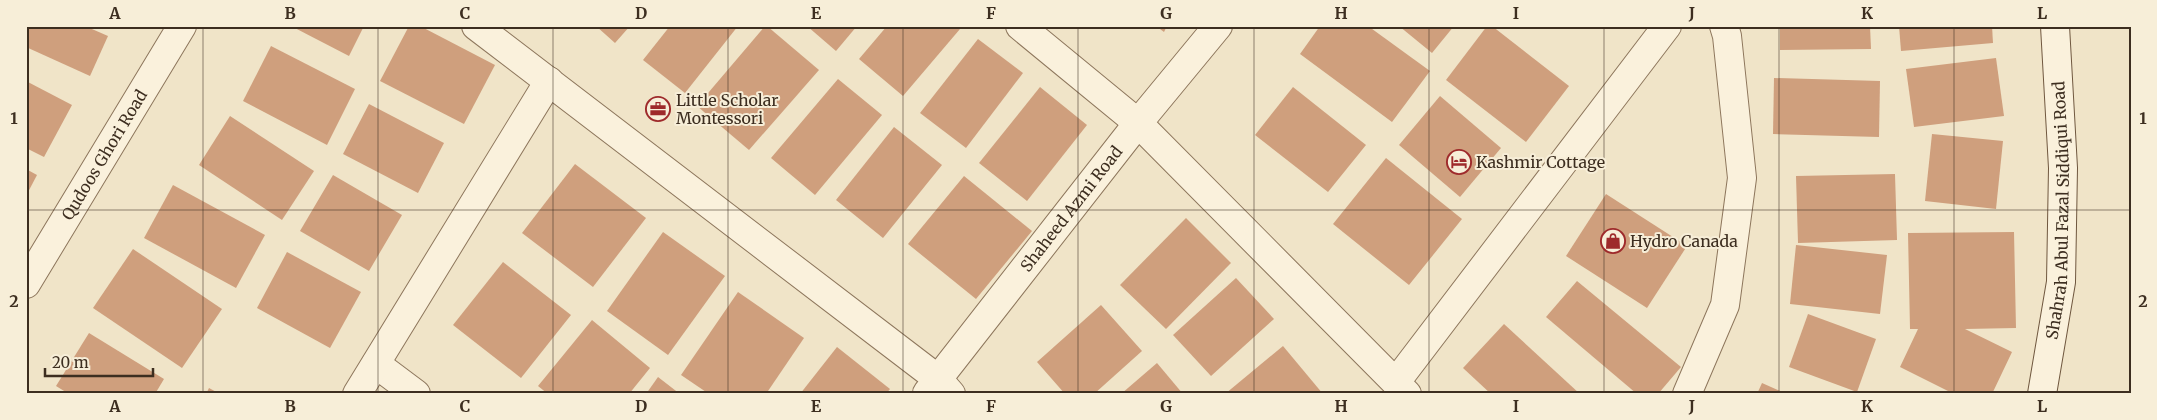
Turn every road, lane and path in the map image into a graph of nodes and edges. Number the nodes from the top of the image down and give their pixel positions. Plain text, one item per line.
1 (182, 26) edge
2 (476, 26) edge
3 (1020, 26) edge
4 (1218, 26) edge
5 (1667, 26) edge
6 (1724, 26) edge
7 (2055, 26) edge
8 (548, 82) junction
9 (1138, 123) junction
10 (26, 284) edge
11 (376, 364) junction
12 (1401, 388) edge
13 (939, 389) edge
14 (357, 394) edge
15 (416, 394) edge
16 (1687, 394) edge
17 (2042, 394) edge

1 - 10 street, Qudoos Ghori Road
2 - 8 street
3 - 9 street
4 - 9 street, Shaheed Azmi Road
5 - 12 street
6 - 16 street
7 - 17 street, Shahrah Abul Fazal Siddiqui Road
8 - 11 street
8 - 13 street
9 - 12 street
9 - 13 street, Shaheed Azmi Road
11 - 14 street
11 - 15 street

